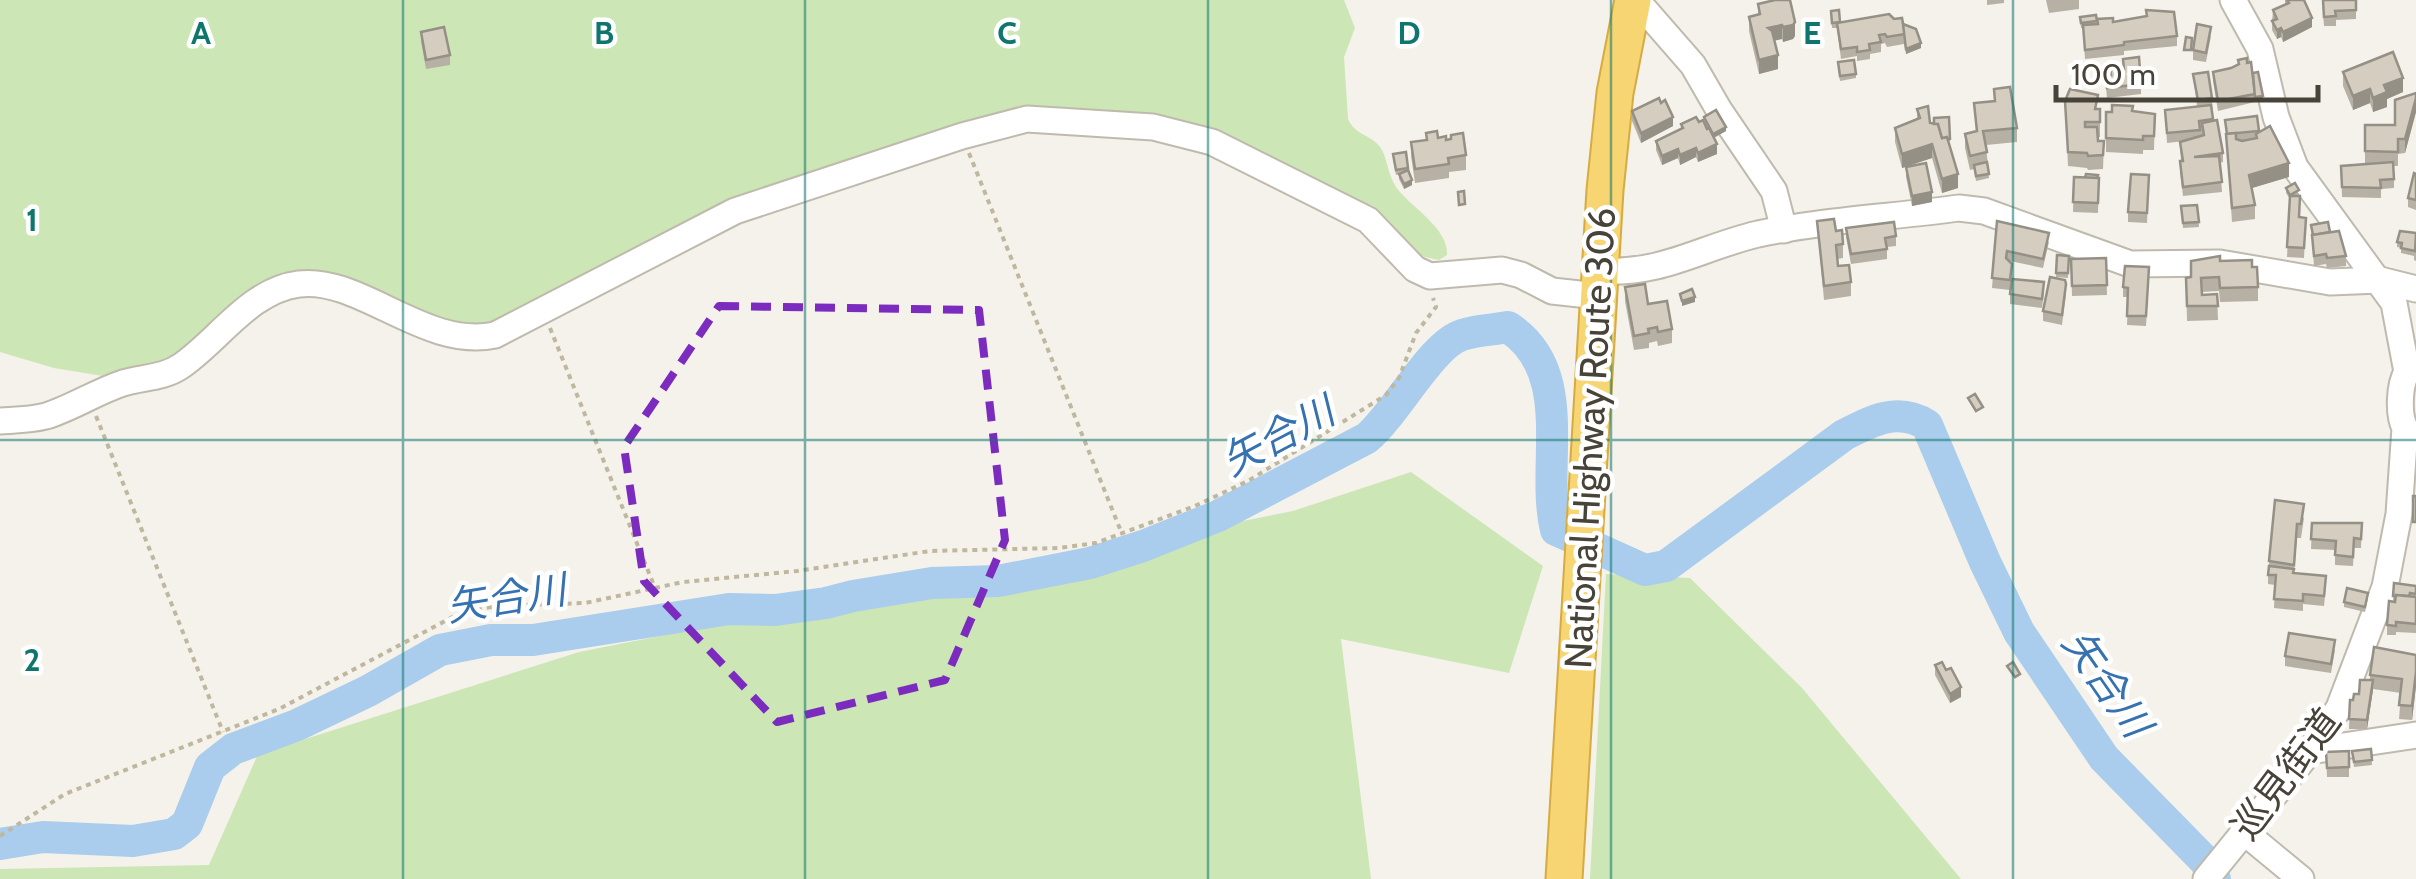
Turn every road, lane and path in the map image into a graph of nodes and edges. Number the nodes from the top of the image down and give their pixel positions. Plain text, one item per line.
1 (1632, 0) edge
2 (2233, 0) edge
3 (962, 136) junction
4 (1784, 230) junction
5 (1414, 270) junction
6 (2380, 280) junction
7 (1599, 283) junction
8 (2416, 290) edge
9 (543, 310) junction
10 (88, 397) junction
11 (0, 421) edge
12 (1122, 534) junction
13 (654, 588) junction
14 (224, 732) junction
15 (2416, 735) edge
16 (2310, 751) junction
17 (2243, 831) junction
18 (0, 836) edge
19 (2211, 874) edge
20 (1564, 879) edge
21 (2301, 879) edge

1 - 4 street
1 - 7 highway, National Highway Route 306
2 - 6 street, 巡見街道
3 - 5 street
3 - 9 street
3 - 12 path
4 - 6 street
4 - 7 street
5 - 7 street
5 - 12 path
6 - 8 street
6 - 16 street, 巡見街道
7 - 20 highway, National Highway Route 306
9 - 10 street
9 - 13 path
10 - 11 street
10 - 14 path
12 - 13 path
13 - 14 path
14 - 18 path
15 - 16 street
16 - 17 street, 巡見街道
17 - 19 street, 巡見街道
17 - 21 street

